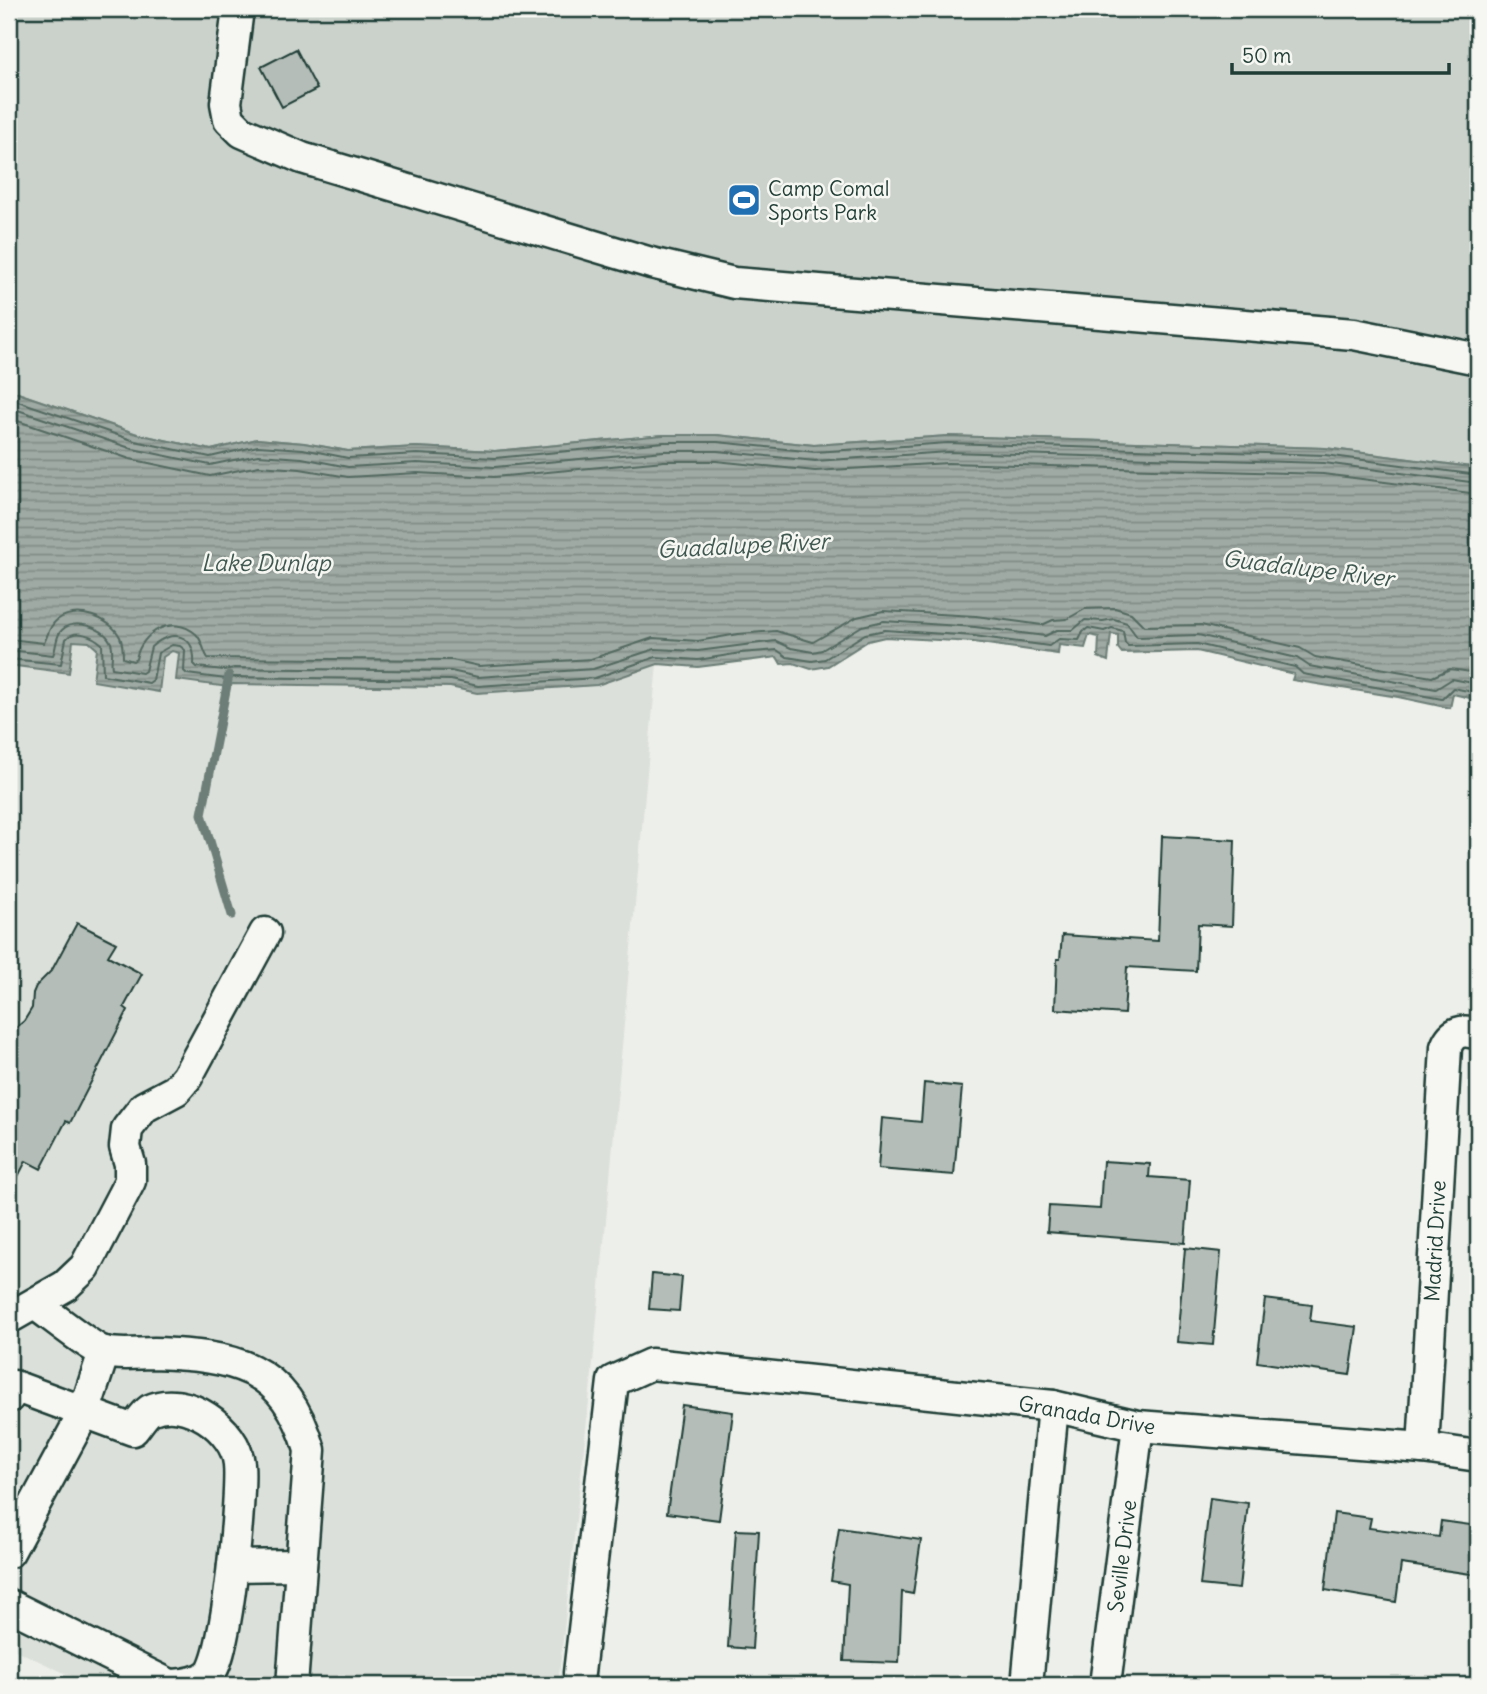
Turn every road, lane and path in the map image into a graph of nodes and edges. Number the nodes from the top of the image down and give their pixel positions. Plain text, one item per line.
1 (238, 9) edge
2 (1478, 359) edge
3 (265, 933) dead end
4 (1465, 1035) edge
5 (18, 1310) edge
6 (104, 1352) junction
7 (9, 1397) edge
8 (1052, 1406) junction
9 (84, 1413) junction
10 (1138, 1426) junction
11 (1423, 1448) junction
12 (1478, 1456) edge
13 (9, 1552) edge
14 (233, 1566) junction
15 (301, 1566) junction
16 (9, 1605) edge
17 (579, 1673) dead end
18 (172, 1685) edge
19 (292, 1685) edge
20 (1027, 1685) edge
21 (1105, 1685) edge

1 - 2 street
3 - 5 street
4 - 11 street, Madrid Drive
5 - 6 street
6 - 9 street
6 - 15 street
7 - 9 street
8 - 10 street, Granada Drive
8 - 17 street, Granada Drive
8 - 20 street
9 - 13 street
9 - 14 street
10 - 11 street, Granada Drive
10 - 21 street, Seville Drive
11 - 12 street, Granada Drive
14 - 15 street
14 - 18 street
15 - 19 street
16 - 18 street

